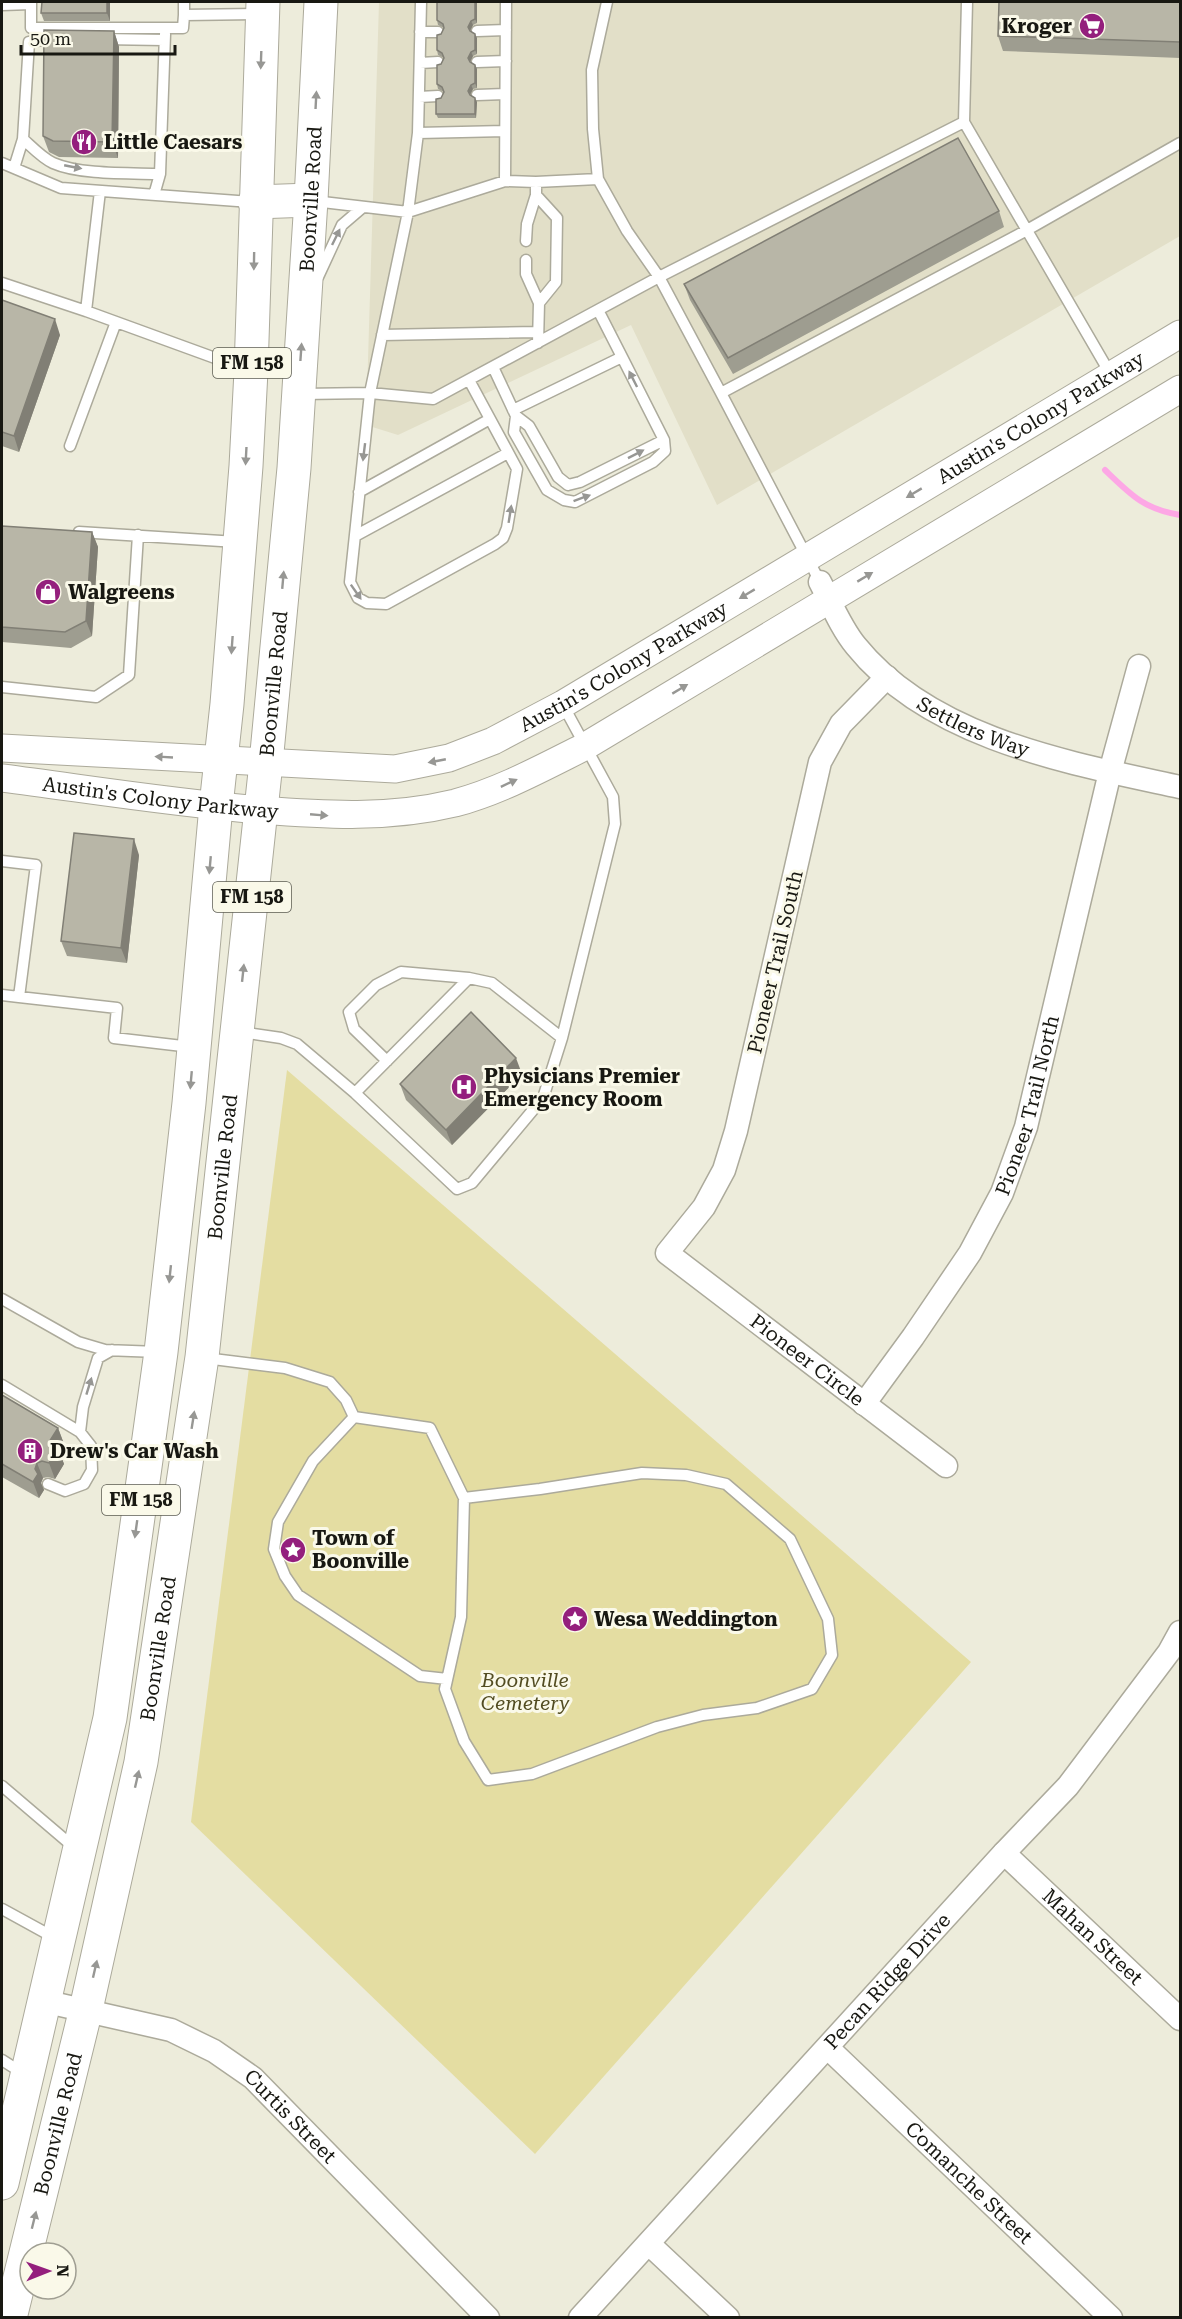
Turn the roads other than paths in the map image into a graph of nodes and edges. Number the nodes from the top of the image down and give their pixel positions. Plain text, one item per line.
1 (184, 2) edge
2 (321, 2) edge
3 (421, 2) edge
4 (506, 2) edge
5 (607, 2) edge
6 (967, 2) edge
7 (4, 3) edge
8 (31, 3) edge
9 (263, 8) edge
10 (184, 15) junction
11 (165, 28) junction
12 (506, 30) junction
13 (477, 31) dead end
14 (420, 32) junction
15 (438, 32) edge
16 (164, 40) junction
17 (506, 61) junction
18 (438, 62) edge
19 (477, 62) dead end
20 (420, 63) junction
21 (505, 94) junction
22 (477, 95) dead end
23 (438, 96) edge
24 (419, 97) junction
25 (964, 122) junction
26 (505, 131) junction
27 (418, 133) junction
28 (23, 139) junction
29 (1180, 143) edge
30 (2, 163) edge
31 (14, 168) junction
32 (160, 174) junction
33 (598, 179) junction
34 (505, 181) junction
35 (536, 182) junction
36 (100, 191) junction
37 (154, 195) junction
38 (536, 195) junction
39 (311, 200) junction
40 (255, 202) junction
41 (363, 207) junction
42 (408, 212) junction
43 (1027, 230) junction
44 (526, 241) dead end
45 (526, 260) dead end
46 (659, 276) junction
47 (2, 283) edge
48 (539, 303) junction
49 (304, 310) junction
50 (598, 310) junction
51 (86, 311) junction
52 (116, 322) junction
53 (1180, 334) edge
54 (382, 335) junction
55 (538, 338) junction
56 (622, 357) junction
57 (493, 367) junction
58 (251, 371) junction
59 (1111, 375) junction
60 (469, 380) junction
61 (1180, 389) edge
62 (370, 393) junction
63 (721, 393) junction
64 (299, 394) junction
65 (515, 413) junction
66 (490, 419) junction
67 (664, 440) junction
68 (70, 446) dead end
69 (508, 453) junction
70 (359, 492) junction
71 (70, 531) edge
72 (138, 536) junction
73 (355, 536) junction
74 (240, 542) junction
75 (808, 557) junction
76 (824, 590) junction
77 (1139, 666) dead end
78 (887, 676) junction
79 (2, 687) edge
80 (563, 704) junction
81 (584, 747) junction
82 (2, 748) edge
83 (222, 761) junction
84 (266, 764) junction
85 (1110, 771) junction
86 (2, 778) edge
87 (1180, 787) edge
88 (216, 806) junction
89 (261, 810) junction
90 (2, 861) edge
91 (469, 978) junction
92 (2, 995) edge
93 (19, 997) junction
94 (237, 1031) junction
95 (562, 1038) junction
96 (194, 1047) junction
97 (387, 1061) junction
98 (355, 1093) junction
99 (667, 1252) joint
100 (2, 1299) edge
101 (113, 1350) junction
102 (161, 1352) junction
103 (202, 1358) junction
104 (2, 1385) edge
105 (864, 1404) junction
106 (354, 1417) junction
107 (80, 1432) junction
108 (946, 1466) dead end
109 (48, 1484) edge
110 (464, 1498) junction
111 (1180, 1632) edge
112 (1175, 1656) edge
113 (447, 1679) junction
114 (2, 1786) edge
115 (78, 1851) junction
116 (1004, 1852) junction
117 (2, 1909) edge
118 (58, 1939) junction
119 (43, 2001) junction
120 (86, 2009) junction
121 (1180, 2019) edge
122 (828, 2048) junction
123 (14, 2067) edge
124 (2, 2183) edge
125 (650, 2244) junction
126 (10, 2318) edge
127 (488, 2318) edge
128 (580, 2318) edge
129 (728, 2318) edge
130 (1111, 2318) edge

1 - 10 lane
39 -> 2 main road, Boonville Road / FM 158
3 - 14 lane
4 - 12 lane
5 - 33 lane
6 - 25 lane
7 - 8 lane
8 - 11 lane
9 - 10 lane
9 -> 40 main road, Boonville Road / FM 158
10 - 11 lane
11 - 16 lane
12 - 13 lane
12 - 17 lane
14 - 15 lane
14 - 20 lane
16 - 28 lane
16 - 32 lane
17 - 19 lane
17 - 21 lane
18 - 20 lane
20 - 24 lane
21 - 22 lane
21 - 26 lane
23 - 24 lane
24 - 27 lane
25 - 43 lane
25 - 46 lane
26 - 27 lane
26 - 34 lane
27 - 42 lane
28 - 31 lane
28 -> 32 lane
29 - 43 lane
30 - 31 lane
31 - 36 lane
32 - 37 lane
33 - 35 lane
33 - 46 lane
34 - 35 lane
34 - 42 lane
35 - 38 lane
36 - 37 lane
36 - 51 lane
37 - 40 lane
38 - 44 lane
38 - 48 lane
39 - 40 main road
39 - 41 lane
39 - 49 main road, Boonville Road / FM 158
40 -> 58 main road, Boonville Road / FM 158
41 - 42 lane
49 -> 41 lane
42 - 54 lane
43 - 59 lane
43 - 63 lane
45 - 48 lane
46 - 50 lane
46 - 63 lane
47 - 51 lane
48 - 55 lane
64 -> 49 main road, Boonville Road / FM 158
50 - 55 lane
50 - 56 lane
51 - 52 lane
52 - 58 lane
52 - 68 lane
53 - 59 street, Austin's Colony Parkway
54 - 55 lane
54 - 62 lane
55 - 57 lane
56 - 65 lane
67 -> 56 lane
57 - 60 lane
57 - 65 lane
58 -> 74 main road, Boonville Road / FM 158
59 -> 75 street, Austin's Colony Parkway
60 - 62 lane
60 - 66 lane
76 -> 61 street, Austin's Colony Parkway
62 - 64 lane
62 -> 70 lane
63 - 75 lane
84 -> 64 main road, Boonville Road / FM 158
65 -> 67 lane
65 -> 67 lane
66 - 69 lane
66 - 70 lane
69 - 73 lane
73 -> 69 lane
70 - 73 lane
71 - 72 lane
72 - 74 lane
72 - 79 lane
74 -> 83 main road, Boonville Road / FM 158
75 - 76 lane
75 -> 80 street, Austin's Colony Parkway
76 - 78 street, Settlers Way
81 -> 76 street, Austin's Colony Parkway
77 - 85 street, Pioneer Trail North
78 - 85 street, Settlers Way
78 - 99 street, Pioneer Trail South
80 - 81 lane
80 -> 84 street, Austin's Colony Parkway
89 -> 81 street, Austin's Colony Parkway
81 - 95 lane
83 -> 82 street, Austin's Colony Parkway
83 - 84 street, Austin's Colony Parkway
83 - 88 main road, Boonville Road / FM 158
84 - 89 main road, Boonville Road / FM 158
85 - 87 street, Settlers Way
85 - 105 street, Pioneer Trail North
86 - 88 street, Austin's Colony Parkway
88 - 89 street, Austin's Colony Parkway
88 -> 96 main road, Boonville Road / FM 158
94 -> 89 main road, Boonville Road / FM 158
90 - 93 lane
91 - 95 lane
91 - 97 lane
91 - 97 lane
92 - 93 lane
93 - 96 lane
94 - 98 lane
94 - 103 main road, Boonville Road / FM 158
95 - 98 lane
96 -> 102 main road, Boonville Road / FM 158
97 - 98 lane
99 - 105 street, Pioneer Circle
100 - 101 lane
101 - 102 lane
107 -> 101 lane
102 - 103 main road
102 -> 115 main road, Boonville Road / FM 158
103 - 106 lane
120 -> 103 main road, Boonville Road / FM 158
104 - 107 lane
105 - 108 street, Pioneer Circle
106 - 110 lane
106 - 113 lane
107 - 109 lane
110 - 113 lane
110 - 113 lane
111 - 112 street, Pecan Ridge Drive
112 - 116 street, Pecan Ridge Drive
114 - 115 lane
115 - 118 main road, Boonville Road / FM 158
116 - 121 street, Mahan Street
116 - 122 street, Pecan Ridge Drive
117 - 118 lane
118 - 119 main road, Boonville Road / FM 158
119 - 120 street, Curtis Street
119 - 123 main road, Boonville Road / FM 158
126 -> 120 main road, Boonville Road / FM 158
120 - 127 street, Curtis Street
122 - 125 street, Pecan Ridge Drive
122 - 130 street, Comanche Street
123 - 124 main road, Boonville Road / FM 158
125 - 128 street, Pecan Ridge Drive
125 - 129 street

